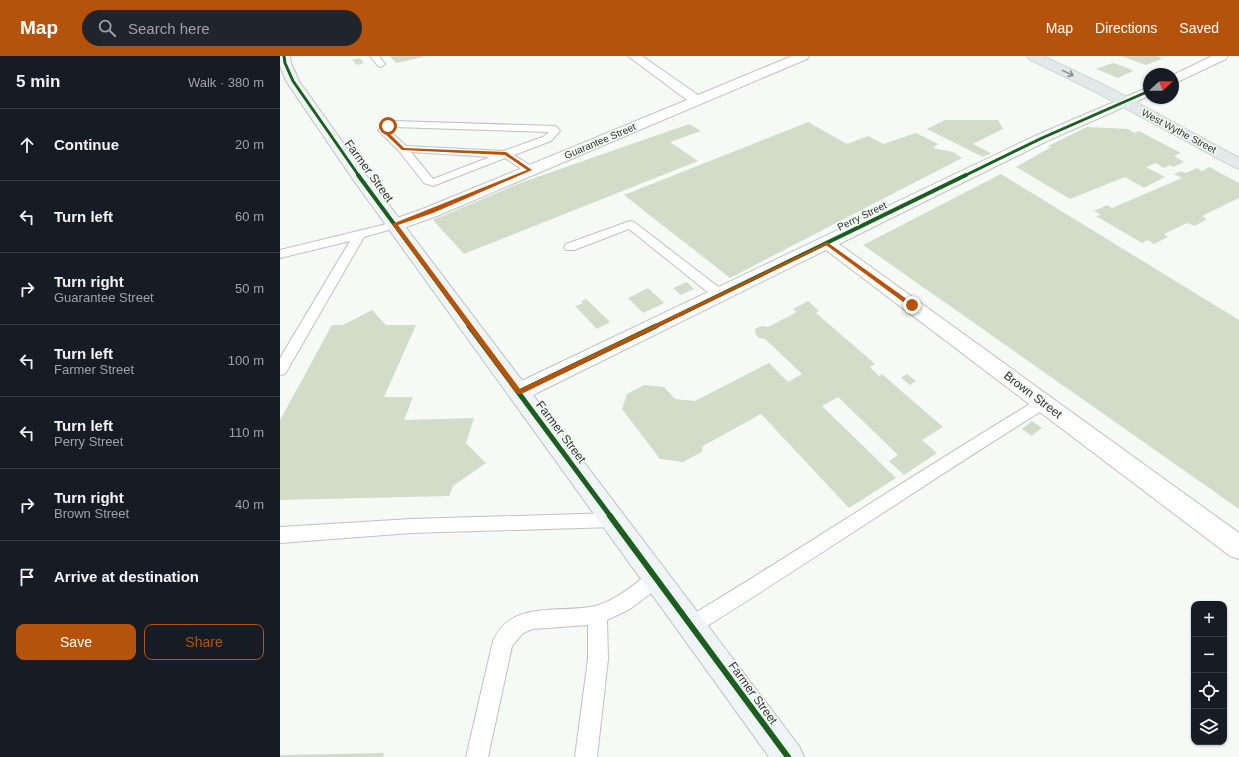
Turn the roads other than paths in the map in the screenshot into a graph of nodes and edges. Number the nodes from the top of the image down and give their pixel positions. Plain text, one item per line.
1 (284, 56) edge
2 (374, 56) edge
3 (634, 56) edge
4 (804, 56) edge
5 (1033, 56) edge
6 (1222, 56) edge
7 (381, 64) dead end
8 (1179, 77) edge
9 (1143, 94) edge
10 (698, 100) junction
11 (1125, 102) junction
12 (403, 149) junction
13 (506, 154) junction
14 (1239, 164) edge
15 (530, 170) junction
16 (395, 224) junction
17 (359, 235) junction
18 (827, 243) junction
19 (570, 247) dead end
20 (280, 254) edge
21 (720, 295) junction
22 (280, 370) edge
23 (519, 392) junction
24 (1043, 404) junction
25 (614, 520) junction
26 (280, 535) edge
27 (1239, 548) edge
28 (657, 578) junction
29 (597, 615) junction
30 (692, 625) junction
31 (477, 757) edge
32 (586, 757) edge
33 (788, 757) edge

1 - 16 street, Farmer Street
2 - 7 lane
3 - 10 street
4 - 10 street, Guarantee Street
5 -> 11 main road, West Wythe Street
6 - 8 street
9 - 11 street, Perry Street
10 - 15 street, Guarantee Street
11 - 14 main road, West Wythe Street
11 - 18 street, Perry Street
12 - 13 lane
12 - 13 lane
12 - 13 lane
13 - 15 lane
15 - 16 street, Guarantee Street
16 - 17 lane
16 - 23 street, Farmer Street
17 - 20 lane
17 - 22 lane
18 - 21 street, Perry Street
18 - 24 street, Brown Street
19 - 21 lane
21 - 23 street, Perry Street
23 - 25 street, Farmer Street
24 - 27 street, Brown Street
24 - 30 lane
25 - 26 lane
25 - 28 street, Farmer Street
28 - 29 lane
28 - 30 street, Farmer Street
29 - 31 lane
29 - 32 lane
30 - 33 street, Farmer Street

